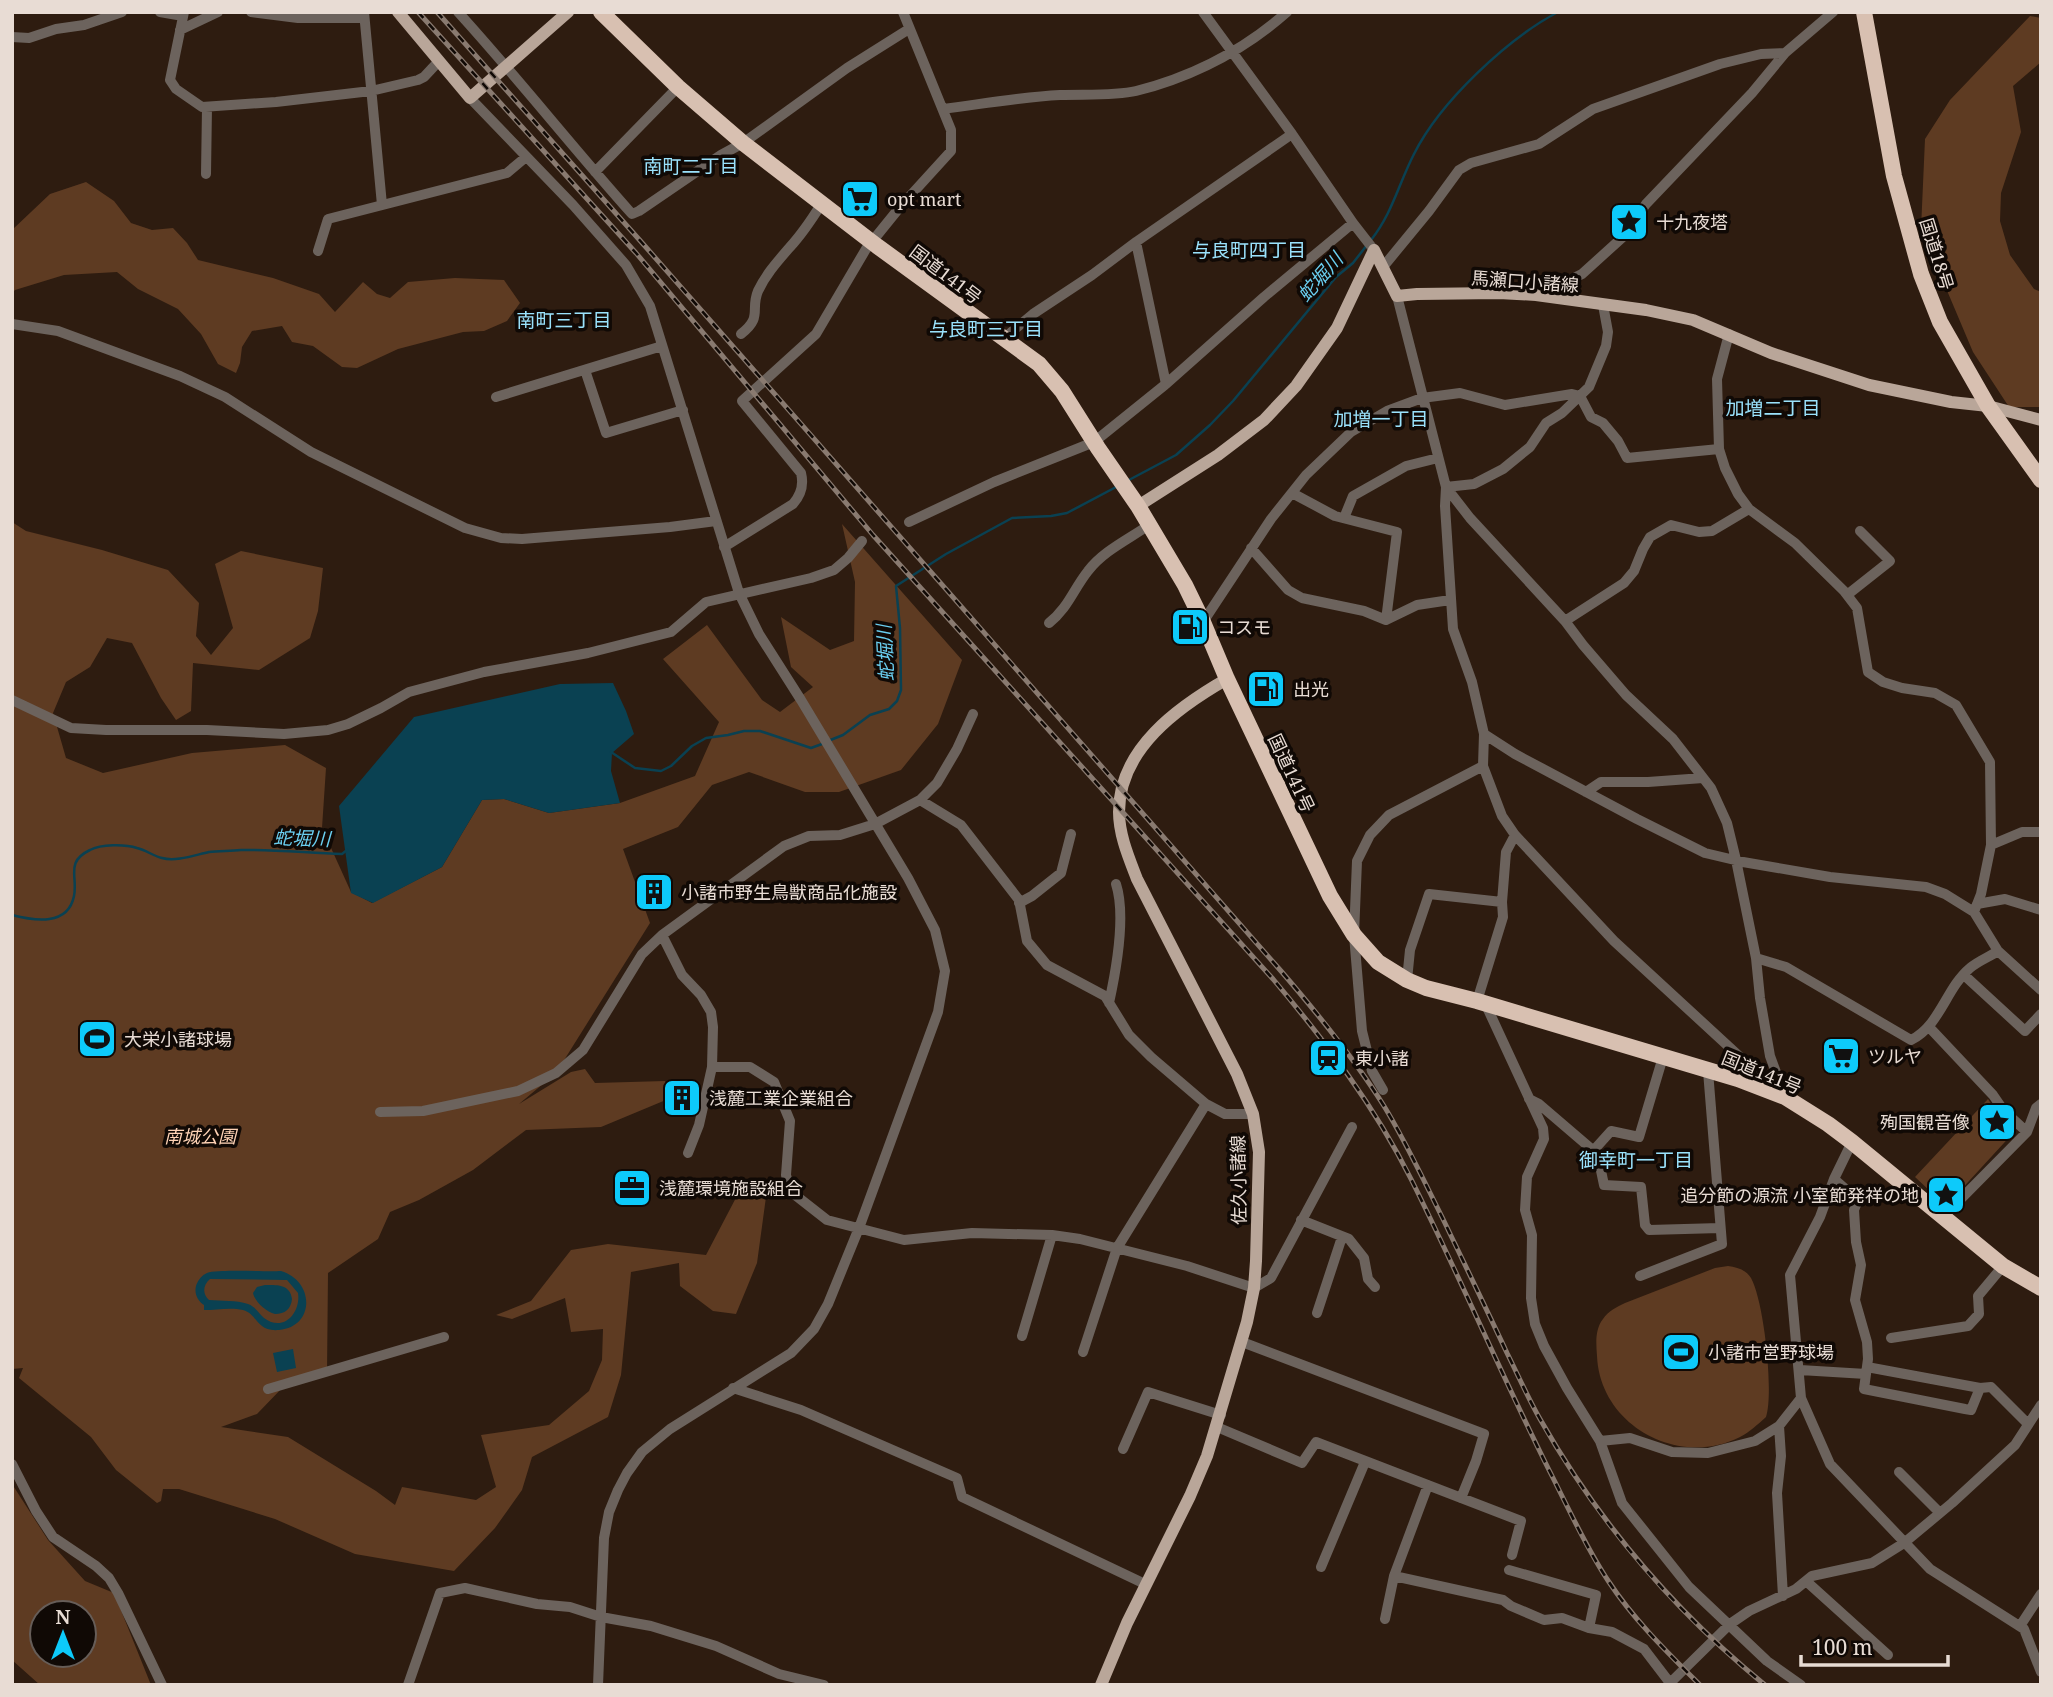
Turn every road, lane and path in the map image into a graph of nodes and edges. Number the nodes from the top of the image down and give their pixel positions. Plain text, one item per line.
1 (122, 12) edge
2 (160, 12) edge
3 (218, 12) edge
4 (251, 12) edge
5 (398, 12) edge
6 (458, 12) edge
7 (568, 12) edge
8 (601, 12) edge
9 (903, 12) edge
10 (1203, 12) edge
11 (1287, 12) edge
12 (1864, 12) edge
13 (184, 14) edge
14 (364, 15) edge
15 (1827, 15) edge
16 (909, 29) junction
17 (180, 30) junction
18 (12, 37) edge
19 (1232, 52) junction
20 (1786, 53) junction
21 (438, 62) junction
22 (506, 66) junction
23 (678, 87) junction
24 (371, 91) junction
25 (474, 95) junction
26 (207, 107) junction
27 (943, 109) junction
28 (1292, 134) junction
29 (743, 143) junction
30 (526, 157) junction
31 (595, 172) junction
32 (206, 174) dead end
33 (822, 203) junction
34 (382, 205) junction
35 (1353, 223) junction
36 (872, 242) junction
37 (1136, 242) junction
38 (1374, 250) junction
39 (318, 251) dead end
40 (1383, 267) junction
41 (1499, 293) junction
42 (1397, 296) junction
43 (1604, 305) junction
44 (12, 324) edge
45 (741, 334) dead end
46 (1729, 334) junction
47 (1003, 339) junction
48 (662, 346) junction
49 (586, 370) junction
50 (1166, 384) junction
51 (1580, 396) junction
52 (496, 397) dead end
53 (1422, 398) junction
54 (1988, 407) junction
55 (683, 410) junction
56 (2041, 420) edge
57 (1094, 442) junction
58 (1719, 449) junction
59 (1438, 458) junction
60 (2041, 480) edge
61 (1446, 487) junction
62 (1292, 493) junction
63 (1138, 506) junction
64 (1749, 509) junction
65 (1344, 518) junction
66 (716, 521) junction
67 (909, 522) dead end
68 (1149, 525) junction
69 (1860, 531) dead end
70 (862, 541) dead end
71 (724, 547) junction
72 (1251, 548) junction
73 (739, 593) junction
74 (1847, 595) junction
75 (1450, 600) junction
76 (1386, 620) junction
77 (1565, 621) junction
78 (1203, 622) junction
79 (1049, 623) dead end
80 (1227, 679) junction
81 (12, 699) edge
82 (973, 714) dead end
83 (1484, 734) junction
84 (1483, 766) junction
85 (1703, 778) junction
86 (1586, 792) junction
87 (920, 800) junction
88 (875, 824) junction
89 (2041, 832) edge
90 (1071, 834) dead end
91 (1516, 835) junction
92 (1991, 845) junction
93 (1736, 860) junction
94 (1116, 884) dead end
95 (1502, 902) junction
96 (1019, 903) junction
97 (1976, 908) junction
98 (2041, 910) edge
99 (662, 934) junction
100 (1354, 935) junction
101 (1998, 951) junction
102 (1756, 958) junction
103 (1964, 975) junction
104 (1407, 980) junction
105 (2041, 990) edge
106 (1481, 1002) junction
107 (1110, 1003) junction
108 (2041, 1014) edge
109 (1929, 1027) junction
110 (1663, 1057) junction
111 (712, 1067) junction
112 (1708, 1071) junction
113 (1383, 1090) dead end
114 (1784, 1097) junction
115 (1529, 1099) junction
116 (1206, 1104) junction
117 (2041, 1104) edge
118 (380, 1112) dead end
119 (1253, 1114) junction
120 (1352, 1127) dead end
121 (2026, 1132) junction
122 (1852, 1142) junction
123 (1593, 1151) junction
124 (688, 1153) dead end
125 (1834, 1179) junction
126 (1942, 1217) junction
127 (1301, 1220) junction
128 (859, 1228) junction
129 (1720, 1228) junction
130 (1052, 1235) junction
131 (1342, 1237) junction
132 (1117, 1248) junction
133 (2003, 1266) junction
134 (1640, 1276) dead end
135 (1375, 1287) dead end
136 (1254, 1288) junction
137 (2041, 1288) edge
138 (1317, 1313) dead end
139 (1022, 1336) dead end
140 (444, 1337) dead end
141 (1891, 1338) dead end
142 (1242, 1342) junction
143 (1083, 1352) dead end
144 (1800, 1370) junction
145 (1866, 1370) junction
146 (733, 1388) junction
147 (1980, 1388) junction
148 (268, 1389) dead end
149 (1801, 1398) junction
150 (2041, 1405) edge
151 (1219, 1421) junction
152 (2028, 1424) junction
153 (1779, 1426) junction
154 (1600, 1441) junction
155 (1123, 1448) dead end
156 (1365, 1462) junction
157 (12, 1464) edge
158 (1899, 1472) dead end
159 (1428, 1485) junction
160 (1461, 1498) junction
161 (1940, 1513) junction
162 (1904, 1543) junction
163 (1512, 1555) dead end
164 (1321, 1567) dead end
165 (1509, 1570) dead end
166 (1394, 1576) junction
167 (1807, 1581) junction
168 (1145, 1584) junction
169 (2041, 1594) edge
170 (1783, 1597) junction
171 (601, 1617) junction
172 (1385, 1619) dead end
173 (1730, 1625) junction
174 (2020, 1626) junction
175 (1589, 1628) junction
176 (1888, 1655) dead end
177 (2037, 1656) edge
178 (2041, 1672) edge
179 (777, 1679) edge
180 (1671, 1682) edge
181 (162, 1685) edge
182 (408, 1685) edge
183 (598, 1685) edge
184 (824, 1685) edge
185 (1101, 1685) edge
186 (1801, 1685) edge

1 - 18 street
2 - 13 street
3 - 17 street
4 - 14 street
5 - 21 main road
6 - 22 street
7 - 22 main road
8 - 23 highway, 国道141号
9 - 16 street
10 - 19 street
11 - 19 street
12 - 54 highway, 国道18号
13 - 17 street
14 - 24 street
15 - 20 street
16 - 27 street
16 - 29 street
17 - 26 street
19 - 27 street
19 - 28 street
20 - 40 street
20 - 41 street
21 - 24 street
21 - 25 main road
22 - 25 main road
22 - 31 street
23 - 29 highway, 国道141号
23 - 31 street
24 - 26 street
24 - 34 street
25 - 30 street
26 - 32 street
27 - 36 street
28 - 35 street
28 - 37 street
29 - 31 street
29 - 33 highway, 国道141号
30 - 34 street
30 - 48 street
33 - 36 highway, 国道141号
33 - 45 street
34 - 39 street
35 - 38 street
35 - 50 street
36 - 47 highway, 国道141号
36 - 71 street
37 - 47 street
37 - 50 street
38 - 40 main road
38 - 63 main road
40 - 42 main road
41 - 42 main road, 馬瀬口小諸線
41 - 43 main road, 馬瀬口小諸線
42 - 53 street
43 - 46 main road, 馬瀬口小諸線
43 - 51 street
44 - 66 street
46 - 54 main road, 馬瀬口小諸線
46 - 58 street
47 - 57 highway, 国道141号
48 - 49 street
48 - 55 street
49 - 52 street
49 - 55 street
50 - 57 street
51 - 53 street
51 - 58 street
51 - 61 street
53 - 59 street
53 - 62 street
54 - 56 main road, 馬瀬口小諸線
54 - 60 highway, 国道18号
55 - 66 street
57 - 63 highway, 国道141号
57 - 67 street
58 - 64 street
59 - 61 street
59 - 65 street
61 - 75 street
61 - 77 street
62 - 65 street
62 - 72 street
63 - 68 highway, 国道141号
64 - 74 street
64 - 77 street
65 - 76 street
66 - 71 street
68 - 78 highway, 国道141号
68 - 79 street
69 - 74 street
70 - 73 street
71 - 73 street
72 - 76 street
72 - 78 street
73 - 81 street
73 - 88 street
74 - 92 street
75 - 76 street
75 - 83 street
77 - 85 street
78 - 80 highway, 国道141号
80 - 100 highway, 国道141号
80 - 119 main road, 佐久小諸線
82 - 87 street
83 - 84 street
83 - 86 street
84 - 91 street
84 - 100 street
85 - 86 street
85 - 93 street
86 - 93 street
87 - 88 street
87 - 96 street
88 - 99 street
88 - 128 street
89 - 92 street
90 - 96 street
91 - 95 street
91 - 114 street
92 - 97 street
93 - 97 street
93 - 102 street
94 - 107 street
95 - 104 street
95 - 106 street
96 - 107 street
97 - 98 street
97 - 101 street
99 - 111 street
99 - 118 street
100 - 104 highway, 国道141号
100 - 113 street
101 - 103 street
101 - 105 street
102 - 109 street
102 - 114 street
103 - 108 street
103 - 109 street
104 - 106 highway, 国道141号
106 - 110 highway, 国道141号
106 - 115 street
107 - 116 street
109 - 121 street
110 - 112 highway, 国道141号
110 - 123 street
111 - 124 street
111 - 128 street
112 - 114 highway, 国道141号
112 - 129 street
114 - 122 highway, 国道141号
115 - 123 street
115 - 154 street
116 - 119 street
116 - 132 street
117 - 121 street
119 - 136 main road, 佐久小諸線
120 - 127 street
121 - 126 street
122 - 125 street
122 - 126 highway, 国道141号
123 - 129 street
125 - 144 street
125 - 145 street
126 - 133 highway, 国道141号
127 - 131 street
127 - 136 street
128 - 130 street
128 - 146 street
129 - 134 street
130 - 132 street
130 - 139 street
131 - 135 street
131 - 138 street
132 - 136 street
132 - 143 street
133 - 137 highway, 国道141号
133 - 141 street
136 - 142 main road, 佐久小諸線
140 - 148 street
142 - 151 main road, 佐久小諸線
142 - 160 street
144 - 145 street
144 - 149 street
145 - 147 street
145 - 147 street
146 - 168 street
146 - 171 street
147 - 152 street
149 - 153 street
149 - 162 street
150 - 152 street
151 - 155 street
151 - 156 street
151 - 168 main road, 佐久小諸線
152 - 161 street
153 - 154 street
153 - 170 street
154 - 173 street
156 - 159 street
156 - 164 street
157 - 181 street
158 - 161 street
159 - 160 street
159 - 166 street
160 - 163 street
161 - 162 street
162 - 167 street
162 - 174 street
165 - 175 street
166 - 172 street
166 - 175 street
167 - 170 street
167 - 176 street
168 - 185 main road, 佐久小諸線
169 - 174 street
170 - 173 street
171 - 179 street
171 - 182 street
171 - 183 street
173 - 180 street
173 - 186 street
174 - 177 street
175 - 180 street
177 - 178 street
179 - 184 street

